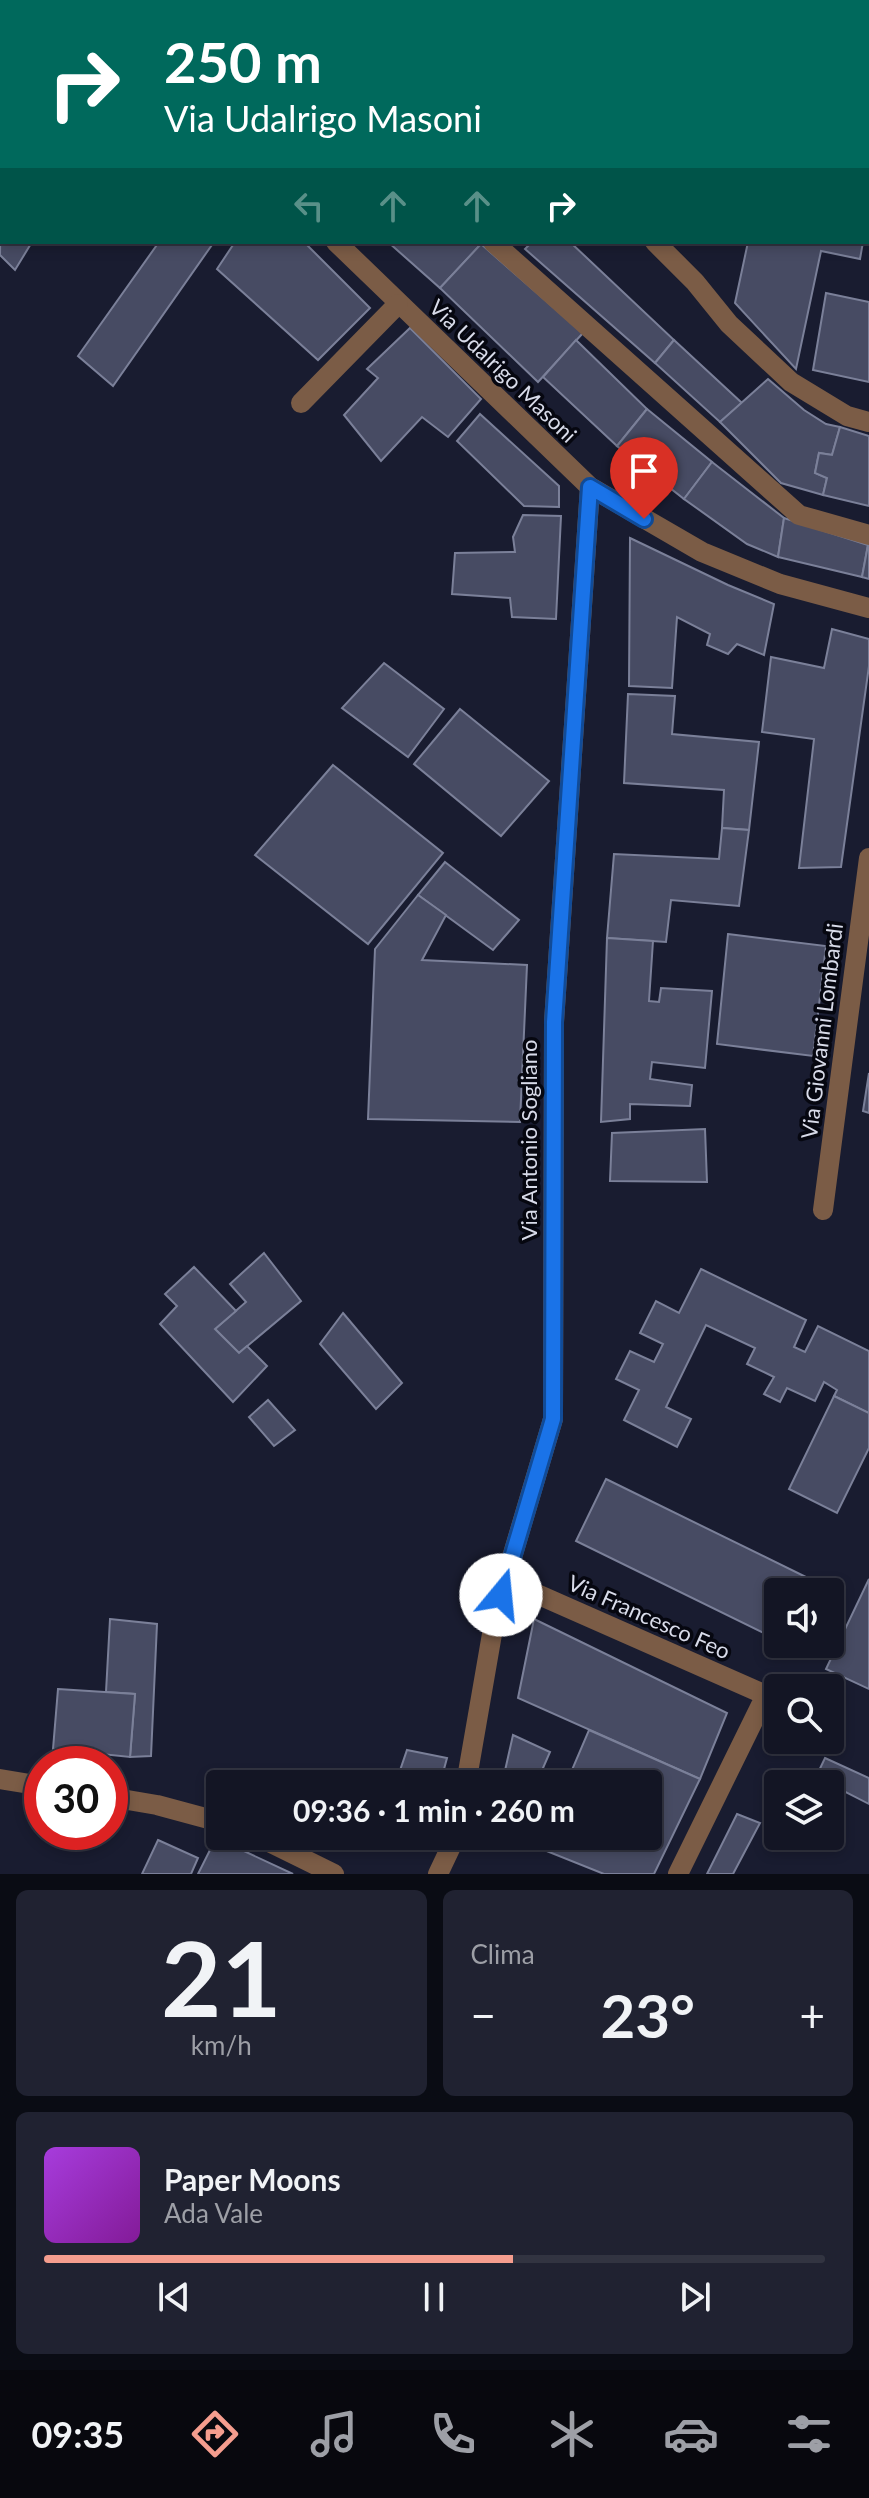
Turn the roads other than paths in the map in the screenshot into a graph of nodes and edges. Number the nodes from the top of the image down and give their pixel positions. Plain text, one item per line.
1 (338, 244) edge
2 (495, 244) edge
3 (657, 244) edge
4 (398, 304) junction
5 (301, 403) dead end
6 (869, 422) edge
7 (590, 487) junction
8 (869, 535) edge
9 (869, 608) edge
10 (869, 858) edge
11 (823, 1210) dead end
12 (505, 1580) junction
13 (468, 1770) edge
14 (0, 1779) edge
15 (24, 1783) edge
16 (128, 1800) edge
17 (206, 1818) edge
18 (285, 1850) edge
19 (449, 1850) edge
20 (334, 1874) edge
21 (438, 1874) edge
22 (678, 1874) edge

1 - 4 street, Via Udalrigo Masoni
2 - 8 street
3 - 6 street
4 - 5 street
4 - 7 street, Via Udalrigo Masoni
7 - 9 street, Via Udalrigo Masoni
7 - 12 street, Via Antonio Sogliano
10 - 11 street, Via Giovanni Lombardi
12 - 13 street, Via Antonio Sogliano
12 - 22 street, Via Francesco Feo
14 - 15 street
16 - 17 street
18 - 20 street
19 - 21 street

